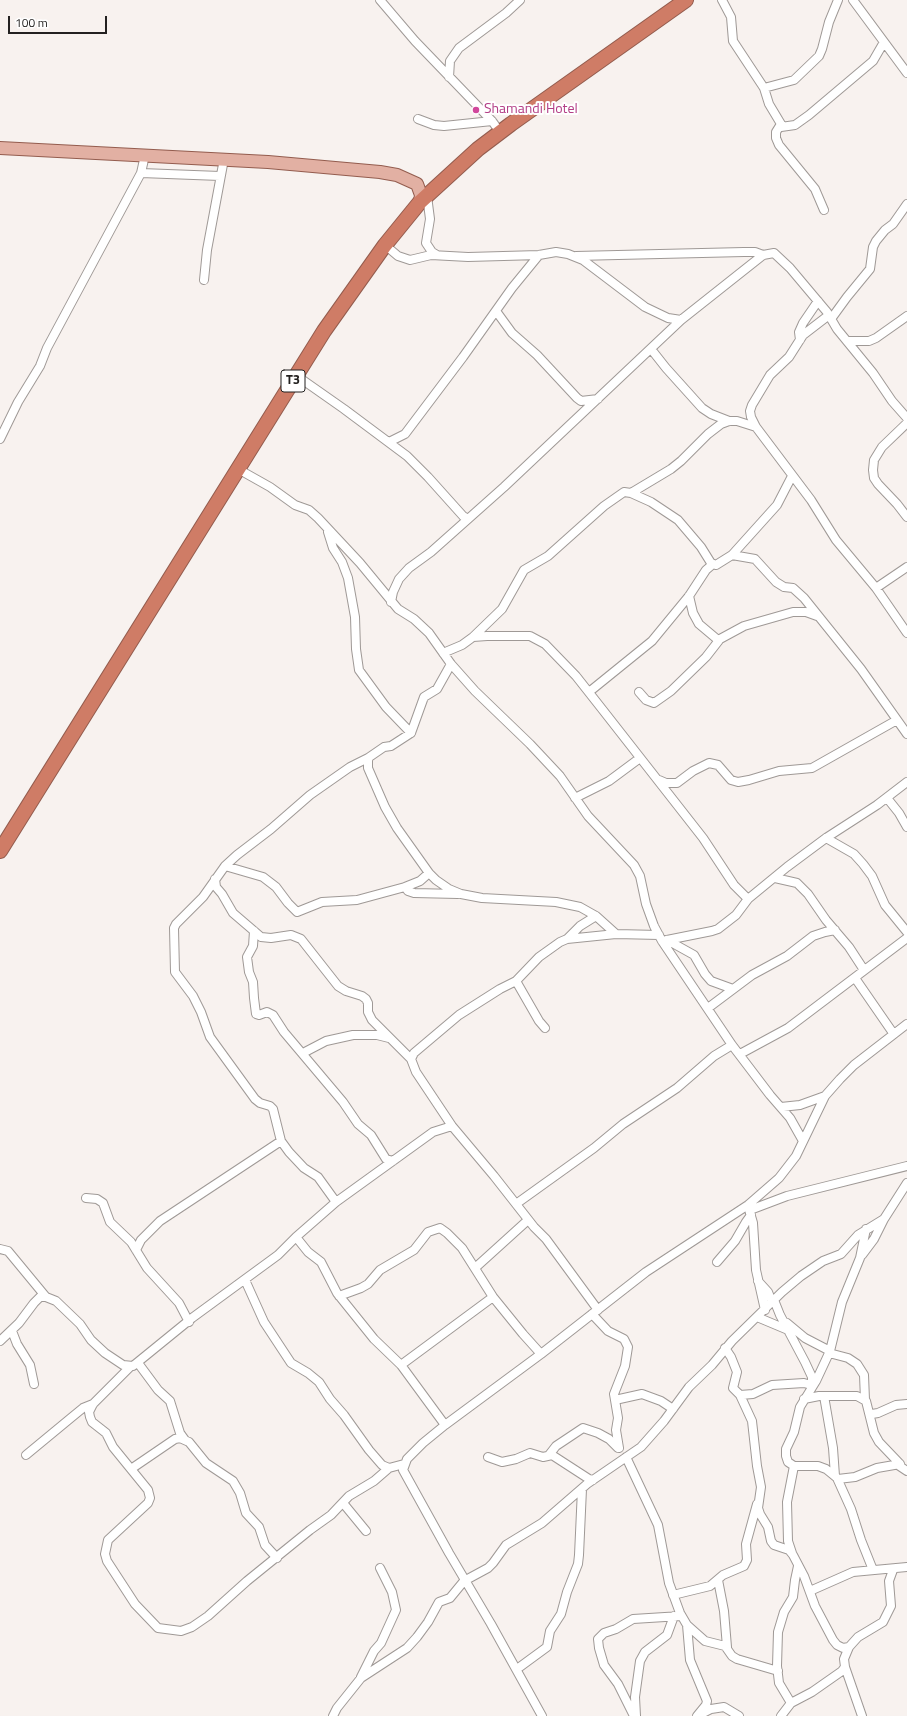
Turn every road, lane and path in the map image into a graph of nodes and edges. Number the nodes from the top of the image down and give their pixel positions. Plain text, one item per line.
1 (380, 0) edge
2 (520, 0) edge
3 (686, 0) edge
4 (722, 0) edge
5 (838, 0) edge
6 (853, 0) edge
7 (884, 42) junction
8 (907, 73) edge
9 (449, 77) junction
10 (764, 88) junction
11 (418, 120) dead end
12 (496, 126) junction
13 (781, 126) junction
14 (0, 148) edge
15 (144, 155) junction
16 (224, 159) junction
17 (141, 173) junction
18 (220, 176) junction
19 (424, 199) junction
20 (907, 204) edge
21 (824, 210) dead end
22 (385, 245) junction
23 (437, 255) junction
24 (539, 255) junction
25 (763, 255) junction
26 (575, 256) junction
27 (204, 280) dead end
28 (818, 301) junction
29 (496, 311) junction
30 (907, 316) edge
31 (830, 317) junction
32 (682, 320) junction
33 (800, 340) junction
34 (847, 341) junction
35 (651, 349) junction
36 (297, 376) junction
37 (598, 400) junction
38 (907, 418) edge
39 (729, 421) junction
40 (907, 423) edge
41 (756, 427) junction
42 (0, 439) edge
43 (389, 442) junction
44 (238, 469) junction
45 (792, 476) junction
46 (631, 493) junction
47 (906, 514) edge
48 (468, 519) junction
49 (328, 529) junction
50 (732, 555) junction
51 (713, 564) junction
52 (907, 567) edge
53 (876, 588) junction
54 (689, 596) junction
55 (391, 602) junction
56 (818, 616) junction
57 (907, 633) edge
58 (473, 637) junction
59 (718, 640) junction
60 (443, 653) junction
61 (451, 664) junction
62 (589, 692) junction
63 (639, 692) dead end
64 (897, 720) junction
65 (411, 733) junction
66 (907, 734) edge
67 (368, 758) junction
68 (640, 758) junction
69 (658, 780) junction
70 (907, 782) edge
71 (575, 798) junction
72 (887, 798) junction
73 (907, 826) edge
74 (826, 838) junction
75 (0, 851) edge
76 (225, 866) junction
77 (429, 873) junction
78 (775, 878) junction
79 (215, 879) junction
80 (405, 887) junction
81 (461, 894) junction
82 (748, 899) junction
83 (596, 916) junction
84 (835, 930) junction
85 (254, 931) junction
86 (907, 932) edge
87 (616, 934) junction
88 (663, 938) junction
89 (907, 938) edge
90 (567, 939) junction
91 (864, 970) junction
92 (855, 978) junction
93 (516, 981) junction
94 (733, 988) junction
95 (708, 1008) junction
96 (907, 1024) edge
97 (545, 1028) dead end
98 (893, 1033) junction
99 (390, 1038) junction
100 (732, 1044) junction
101 (303, 1053) junction
102 (740, 1054) junction
103 (411, 1059) junction
104 (825, 1096) junction
105 (781, 1106) junction
106 (452, 1126) junction
107 (281, 1141) junction
108 (803, 1141) junction
109 (393, 1161) junction
110 (907, 1166) edge
111 (907, 1183) edge
112 (86, 1198) dead end
113 (336, 1202) junction
114 (516, 1204) junction
115 (750, 1210) junction
116 (884, 1218) junction
117 (528, 1220) junction
118 (866, 1228) junction
119 (296, 1236) junction
120 (0, 1248) edge
121 (136, 1250) junction
122 (860, 1258) junction
123 (717, 1262) dead end
124 (475, 1268) junction
125 (245, 1280) junction
126 (758, 1281) junction
127 (46, 1296) junction
128 (339, 1296) junction
129 (493, 1297) junction
130 (773, 1301) junction
131 (765, 1310) junction
132 (595, 1312) junction
133 (757, 1317) junction
134 (782, 1318) junction
135 (190, 1322) junction
136 (788, 1330) junction
137 (12, 1331) junction
138 (0, 1341) edge
139 (726, 1348) junction
140 (829, 1352) junction
141 (541, 1354) junction
142 (138, 1363) junction
143 (401, 1365) junction
144 (130, 1367) junction
145 (34, 1384) dead end
146 (812, 1385) junction
147 (740, 1395) junction
148 (824, 1396) junction
149 (804, 1399) junction
150 (615, 1400) junction
151 (865, 1400) junction
152 (93, 1404) junction
153 (907, 1404) edge
154 (673, 1409) junction
155 (869, 1413) junction
156 (445, 1425) junction
157 (185, 1440) junction
158 (619, 1448) junction
159 (26, 1455) dead end
160 (549, 1455) junction
161 (627, 1456) junction
162 (488, 1457) dead end
163 (404, 1464) junction
164 (902, 1464) edge
165 (794, 1466) junction
166 (389, 1468) junction
167 (131, 1469) junction
168 (907, 1471) edge
169 (837, 1478) junction
170 (593, 1480) junction
171 (582, 1489) junction
172 (759, 1502) junction
173 (343, 1503) junction
174 (366, 1531) dead end
175 (792, 1553) junction
176 (277, 1558) junction
177 (798, 1566) junction
178 (907, 1567) edge
179 (380, 1568) dead end
180 (873, 1570) junction
181 (893, 1570) junction
182 (718, 1580) junction
183 (464, 1582) junction
184 (810, 1591) junction
185 (673, 1595) junction
186 (677, 1616) junction
187 (687, 1625) junction
188 (849, 1647) junction
189 (727, 1648) junction
190 (844, 1667) junction
191 (516, 1669) junction
192 (778, 1672) junction
193 (361, 1678) junction
194 (791, 1703) junction
195 (333, 1716) edge
196 (542, 1716) edge
197 (635, 1716) edge
198 (697, 1716) edge
199 (739, 1716) edge
200 (781, 1716) edge
201 (862, 1716) edge

1 - 9 street
2 - 9 street
3 - 12 highway, T3
4 - 10 street
5 - 10 street
6 - 7 street
7 - 8 street
7 - 13 street
9 - 12 street
10 - 13 street
11 - 12 street
12 - 19 highway, T3
13 - 21 street
14 - 15 main road
15 - 16 main road
15 - 17 street
16 - 18 street
16 - 19 main road
17 - 18 street
17 - 42 street
18 - 27 street
19 - 22 highway, T3
19 - 23 street
20 - 31 street
22 - 23 street
22 - 36 highway, T3
23 - 24 street
24 - 26 street
24 - 29 street
25 - 26 street
25 - 28 street
25 - 32 street
26 - 32 street
28 - 31 street
28 - 33 street
29 - 37 street
29 - 43 street
30 - 34 street
31 - 33 street
31 - 34 street
32 - 35 street
33 - 41 street
34 - 38 street
35 - 37 street
35 - 39 street
36 - 43 street
36 - 44 highway, T3
37 - 48 street
39 - 41 street
39 - 46 street
40 - 47 street
41 - 45 street
43 - 48 street
44 - 49 street
44 - 75 highway, T3
45 - 50 street
45 - 53 street
46 - 51 street
46 - 58 street
48 - 55 street
49 - 55 street
49 - 65 street
50 - 51 street
50 - 56 street
51 - 54 street
52 - 53 street
53 - 57 street
54 - 59 street
54 - 62 street
55 - 60 street
56 - 59 street
56 - 64 street
58 - 60 street
58 - 62 street
59 - 63 street
60 - 61 street
61 - 65 street
61 - 71 street
62 - 68 street
64 - 66 street
64 - 69 street
65 - 67 street
67 - 76 street
67 - 77 street
68 - 69 street
68 - 71 street
69 - 82 street
70 - 72 street
71 - 88 street
72 - 73 street
72 - 74 street
74 - 78 street
74 - 86 street
76 - 79 street
76 - 80 street
77 - 80 street
77 - 81 street
78 - 82 street
78 - 84 street
79 - 85 street
79 - 107 street
80 - 81 street
81 - 83 street
82 - 88 street
83 - 87 street
83 - 90 street
84 - 91 street
84 - 94 street
85 - 99 street
85 - 101 street
87 - 88 street
87 - 90 street
88 - 94 street
88 - 95 street
89 - 91 street
90 - 93 street
91 - 92 street
92 - 98 street
92 - 102 street
93 - 97 street
93 - 103 street
94 - 95 street
95 - 100 street
96 - 98 street
98 - 104 street
99 - 101 street
99 - 103 street
100 - 102 street
100 - 114 street
101 - 109 street
102 - 105 street
103 - 106 street
104 - 105 street
104 - 108 street
105 - 108 street
106 - 109 street
106 - 114 street
107 - 113 street
107 - 121 street
108 - 115 street
109 - 113 street
110 - 115 street
111 - 116 street
112 - 121 street
113 - 119 street
114 - 117 street
115 - 123 street
115 - 126 street
115 - 132 street
116 - 118 street
116 - 122 street
117 - 124 street
117 - 132 street
118 - 122 street
118 - 130 street
119 - 125 street
119 - 128 street
120 - 127 street
121 - 135 street
122 - 140 street
124 - 128 street
124 - 129 street
125 - 135 street
125 - 166 street
126 - 130 street
126 - 131 street
127 - 137 street
127 - 144 street
128 - 143 street
129 - 141 street
129 - 143 street
130 - 131 street
130 - 134 street
131 - 133 street
132 - 141 street
132 - 150 street
133 - 136 street
133 - 139 street
134 - 136 street
134 - 140 street
135 - 142 street
136 - 146 street
137 - 138 street
137 - 145 street
139 - 147 street
139 - 154 street
140 - 146 street
140 - 151 street
141 - 156 street
142 - 144 street
142 - 157 street
143 - 156 street
144 - 152 street
146 - 147 street
146 - 149 street
147 - 172 street
148 - 149 street
148 - 151 street
148 - 169 street
149 - 165 street
150 - 154 street
150 - 158 street
151 - 155 street
152 - 159 street
152 - 167 street
153 - 155 street
154 - 161 street
155 - 164 street
156 - 163 street
157 - 167 street
157 - 176 street
158 - 160 street
158 - 161 street
160 - 162 street
160 - 170 street
161 - 170 street
161 - 185 street
163 - 166 street
163 - 183 street
164 - 168 street
164 - 169 street
165 - 169 street
165 - 175 street
166 - 173 street
167 - 176 street
169 - 180 street
170 - 171 street
171 - 183 street
171 - 191 street
172 - 175 street
172 - 182 street
173 - 174 street
173 - 176 street
175 - 177 street
177 - 184 street
177 - 192 street
178 - 181 street
179 - 193 street
180 - 181 street
180 - 184 street
181 - 188 street
182 - 185 street
182 - 189 street
183 - 191 street
183 - 193 street
184 - 188 street
185 - 186 street
186 - 187 street
186 - 197 street
186 - 197 street
187 - 189 street
187 - 198 street
188 - 190 street
189 - 192 street
190 - 194 street
190 - 201 street
191 - 196 street
192 - 194 street
193 - 195 street
194 - 200 street
198 - 199 street

